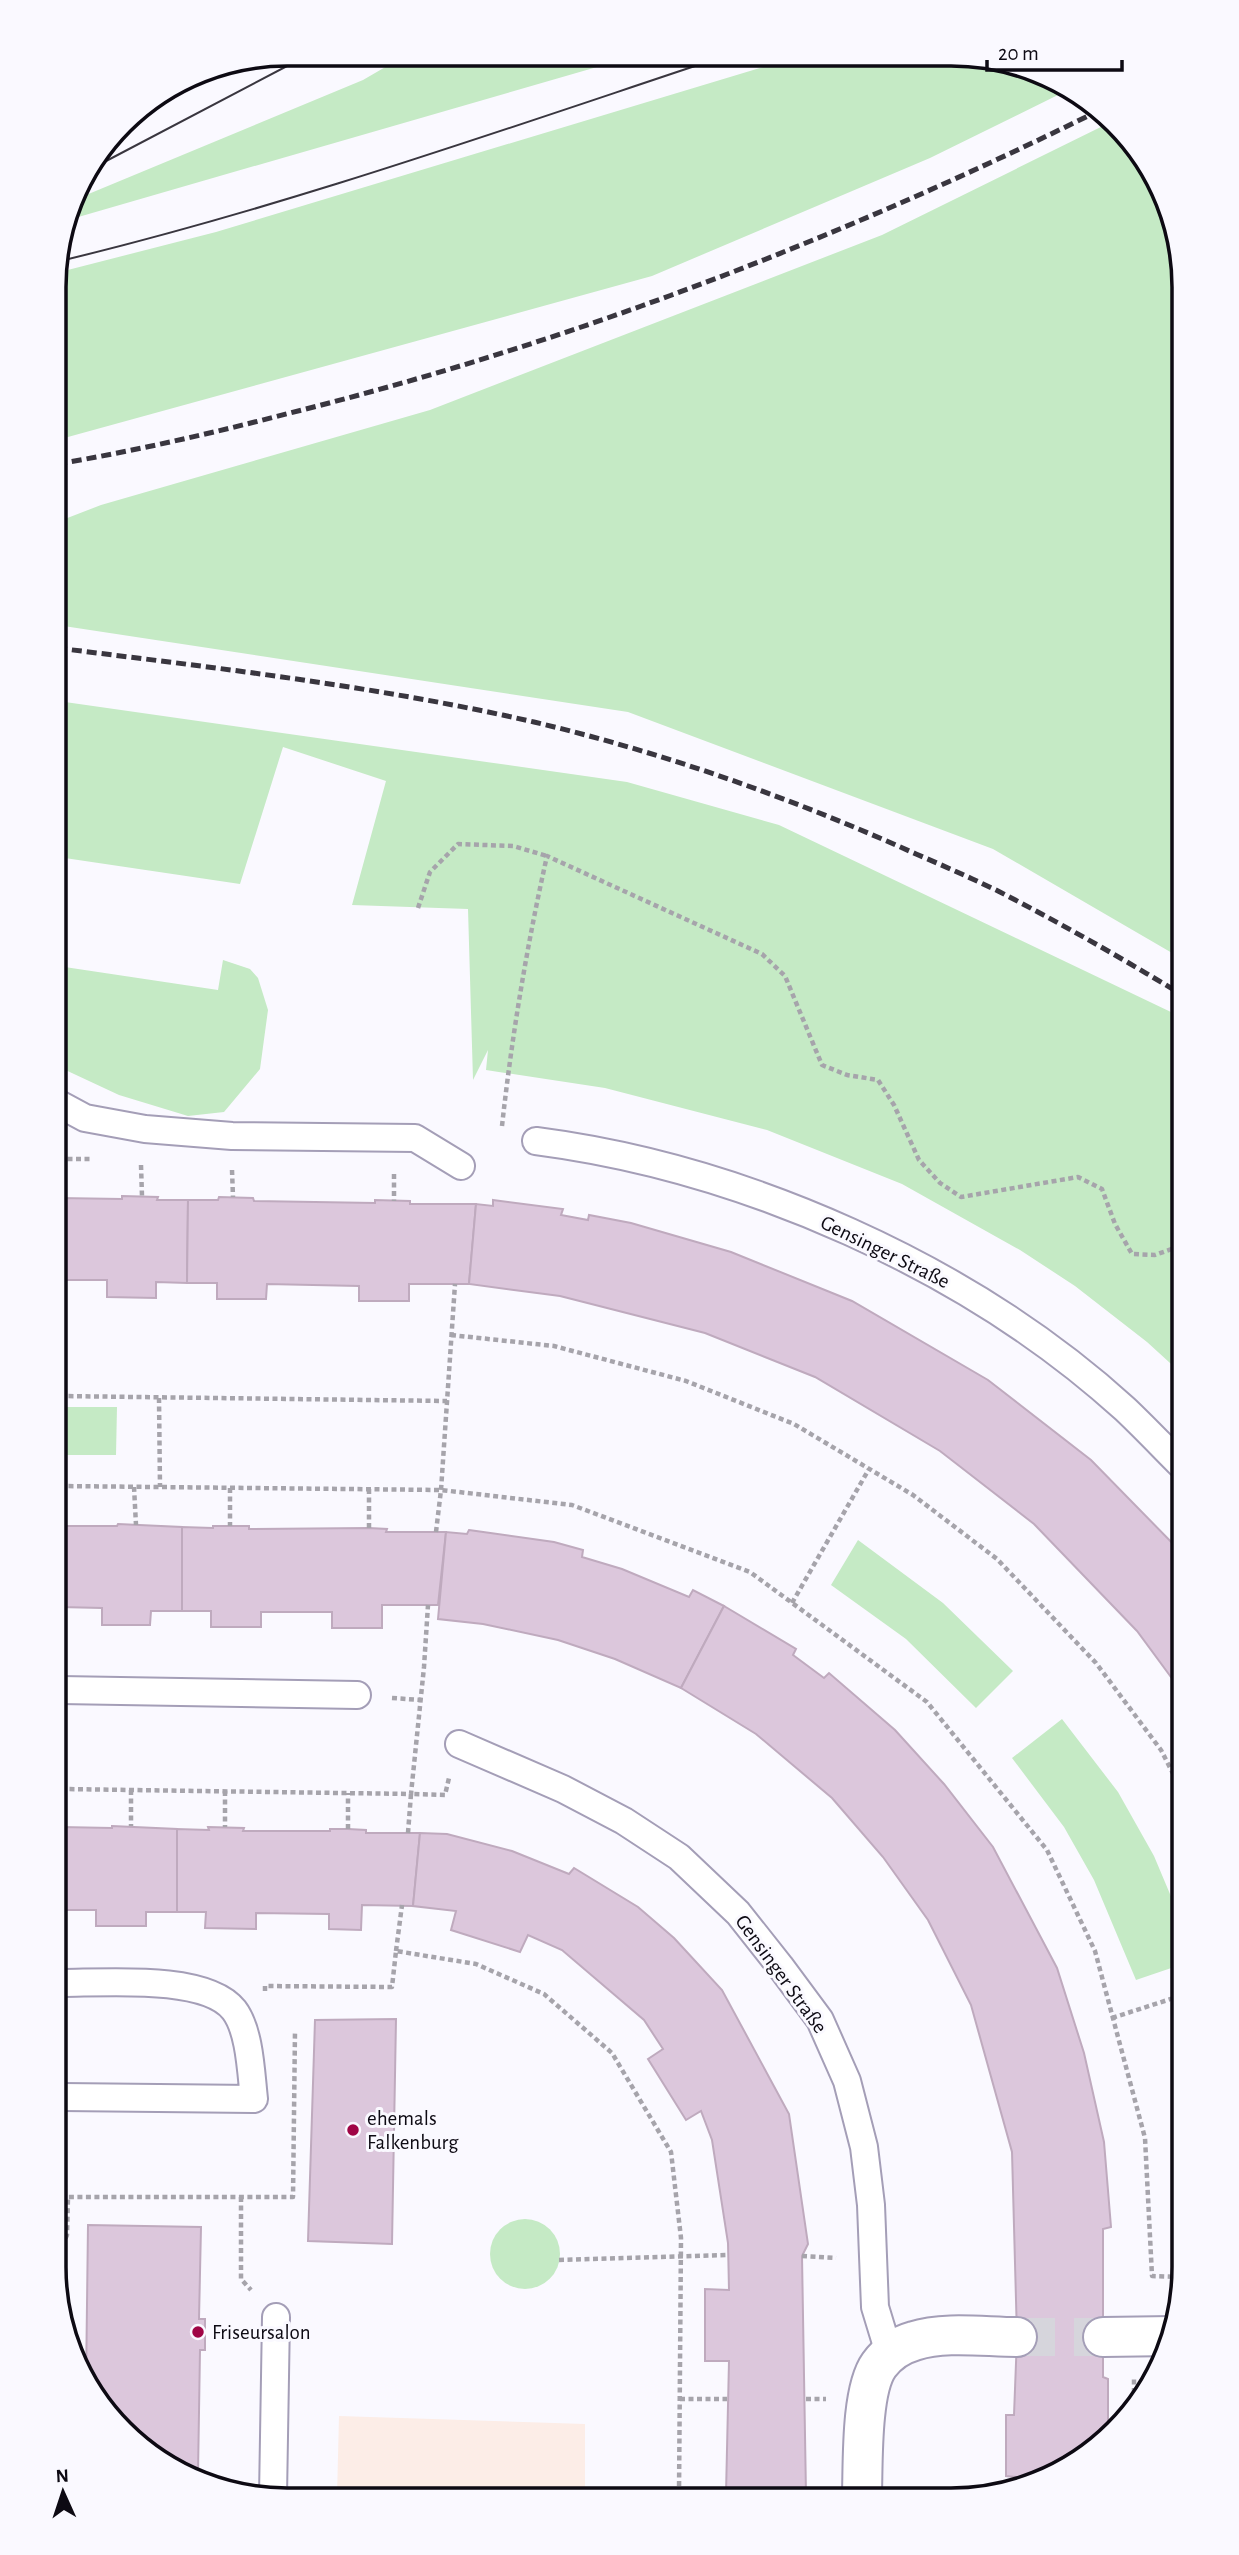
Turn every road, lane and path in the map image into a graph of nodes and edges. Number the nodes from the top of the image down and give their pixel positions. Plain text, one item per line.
1 (547, 856) junction
2 (418, 908) dead end
3 (67, 1108) edge
4 (502, 1129) dead end
5 (536, 1141) dead end
6 (461, 1166) dead end
7 (1172, 1249) edge
8 (455, 1284) dead end
9 (451, 1335) junction
10 (66, 1396) edge
11 (159, 1398) junction
12 (447, 1401) junction
13 (1172, 1456) edge
14 (869, 1469) junction
15 (66, 1486) edge
16 (134, 1487) junction
17 (160, 1487) junction
18 (230, 1488) junction
19 (369, 1489) junction
20 (441, 1490) junction
21 (136, 1525) dead end
22 (230, 1526) dead end
23 (369, 1528) dead end
24 (436, 1532) dead end
25 (792, 1603) junction
26 (428, 1605) dead end
27 (66, 1690) edge
28 (356, 1695) dead end
29 (459, 1744) joint
30 (1172, 1772) edge
31 (66, 1789) edge
32 (131, 1790) junction
33 (225, 1791) junction
34 (348, 1793) junction
35 (411, 1794) junction
36 (131, 1826) dead end
37 (225, 1827) dead end
38 (348, 1829) dead end
39 (408, 1833) dead end
40 (402, 1905) dead end
41 (396, 1951) junction
42 (66, 1983) edge
43 (264, 1998) dead end
44 (1172, 1999) edge
45 (1112, 2018) junction
46 (295, 2031) dead end
47 (66, 2097) edge
48 (241, 2197) junction
49 (66, 2235) edge
50 (728, 2255) dead end
51 (681, 2257) junction
52 (559, 2260) dead end
53 (1172, 2277) edge
54 (276, 2317) joint
55 (1166, 2319) edge
56 (1017, 2337) tunnel mouth
57 (1103, 2337) tunnel mouth
58 (889, 2353) junction
59 (680, 2399) junction
60 (727, 2399) dead end
61 (274, 2488) edge
62 (679, 2488) edge
63 (862, 2488) edge

1 - 2 path
1 - 4 path
1 - 7 path
3 - 6 lane
5 - 13 lane, Gensinger Straße
8 - 9 path
9 - 12 path
9 - 14 path
10 - 11 path
11 - 12 path
11 - 17 path
12 - 20 path
14 - 25 path
14 - 30 path
15 - 16 path
16 - 17 path
16 - 21 path
17 - 18 path
18 - 19 path
18 - 22 path
19 - 20 path
19 - 23 path
20 - 24 path
20 - 25 path
25 - 45 path
26 - 35 path
27 - 28 lane
29 - 35 path
29 - 58 lane, Gensinger Straße
31 - 32 path
32 - 33 path
32 - 36 path
33 - 34 path
33 - 37 path
34 - 35 path
34 - 38 path
35 - 39 path
40 - 41 path
41 - 43 path
41 - 51 path
42 - 47 lane
44 - 45 path
45 - 53 path
46 - 48 path
48 - 49 path
48 - 54 path
50 - 51 path
51 - 52 path
51 - 59 path
54 - 61 lane
55 - 57 street
56 - 58 street
58 - 63 street
59 - 60 path
59 - 62 path

